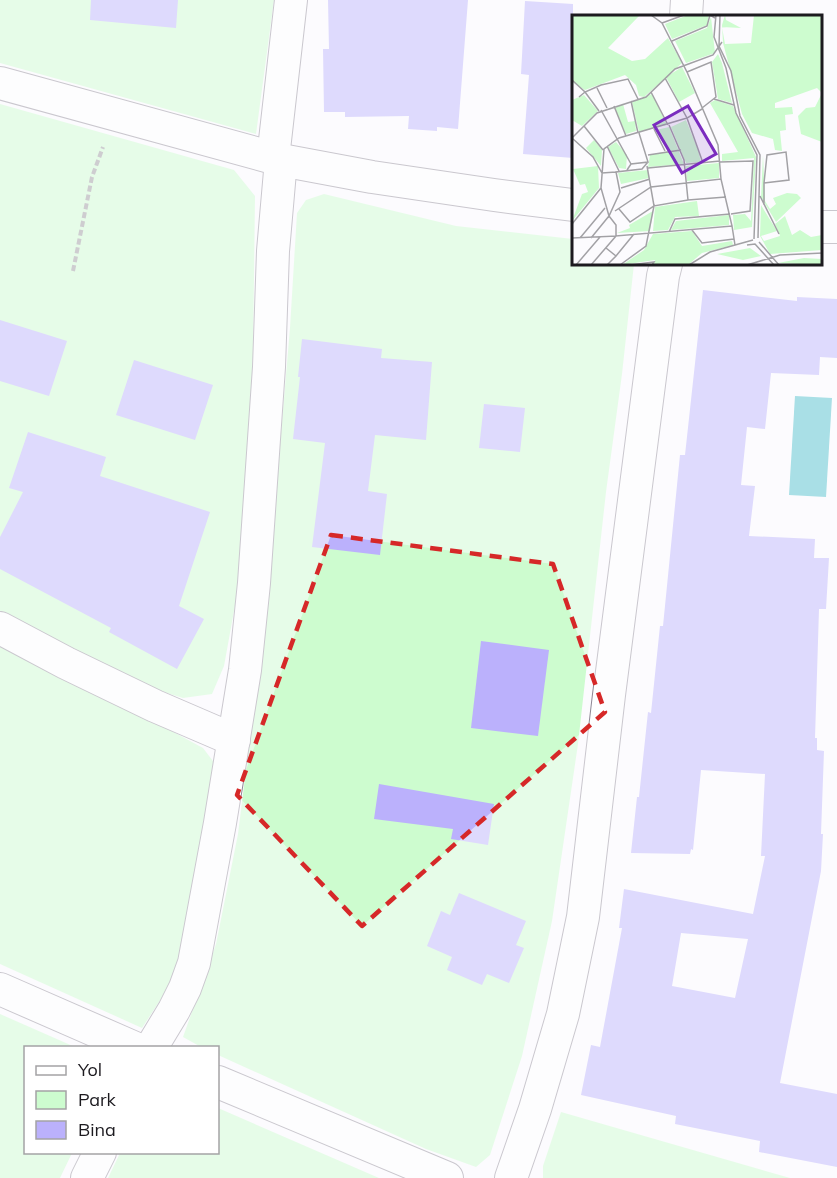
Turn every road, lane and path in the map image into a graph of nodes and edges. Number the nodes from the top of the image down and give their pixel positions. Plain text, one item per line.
1 (291, 0) edge
2 (687, 0) edge
3 (686, 15) edge
4 (0, 83) edge
5 (114, 116) junction
6 (277, 159) junction
7 (572, 205) edge
8 (666, 266) edge
9 (73, 272) dead end
10 (0, 627) edge
11 (234, 740) junction
12 (0, 989) edge
13 (133, 1046) edge
14 (152, 1046) edge
15 (219, 1082) edge
16 (99, 1154) edge
17 (87, 1178) edge
18 (447, 1178) edge
19 (511, 1178) edge

1 - 6 street
2 - 3 street
4 - 5 street
5 - 6 street
5 - 9 path
6 - 7 street
6 - 11 street
8 - 19 street
10 - 11 street
11 - 14 street
12 - 13 street
15 - 18 street
16 - 17 street

